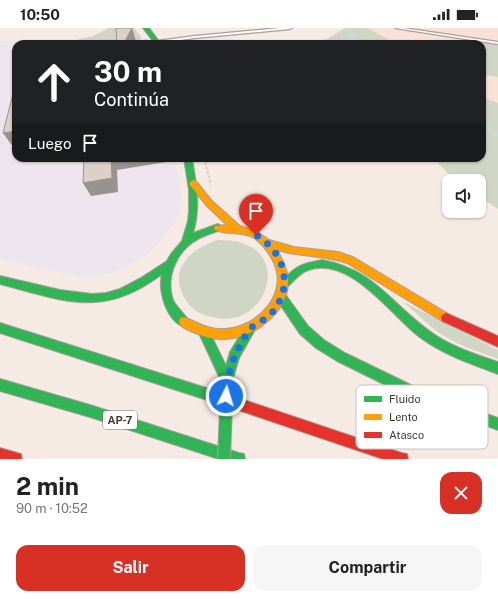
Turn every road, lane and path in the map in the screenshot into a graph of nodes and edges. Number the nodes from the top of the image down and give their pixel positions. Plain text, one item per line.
1 (146, 28) edge
2 (290, 28) edge
3 (397, 28) edge
4 (156, 40) edge
5 (172, 40) edge
6 (478, 40) edge
7 (486, 41) edge
8 (498, 43) edge
9 (189, 162) edge
10 (205, 162) edge
11 (193, 183) junction
12 (212, 189) dead end
13 (236, 228) junction
14 (186, 241) junction
15 (269, 244) junction
16 (167, 265) junction
17 (0, 280) edge
18 (284, 284) junction
19 (281, 297) junction
20 (0, 328) edge
21 (250, 328) junction
22 (202, 331) junction
23 (498, 342) edge
24 (498, 368) edge
25 (227, 381) junction
26 (0, 385) edge
27 (394, 385) edge
28 (488, 421) edge
29 (498, 424) edge
30 (356, 443) edge
31 (373, 449) edge
32 (0, 454) edge
33 (16, 459) edge
34 (224, 459) edge
35 (239, 459) edge
36 (402, 459) edge

1 - 4 main road
2 - 5 lane
3 - 6 lane
7 - 8 lane
9 - 11 main road
10 - 12 path
11 - 13 main road
11 - 14 main road
13 - 14 main road
13 - 15 main road
14 - 16 main road
15 - 18 main road
15 - 23 main road
16 - 17 main road
16 - 22 main road
18 - 19 main road
18 - 24 main road
19 - 21 main road
19 - 27 main road
20 - 30 main road
21 - 22 main road
21 - 25 main road
22 - 25 main road
25 - 34 main road, bridge
26 - 35 main road, AP-7
28 - 29 main road
31 - 36 main road
32 - 33 main road

